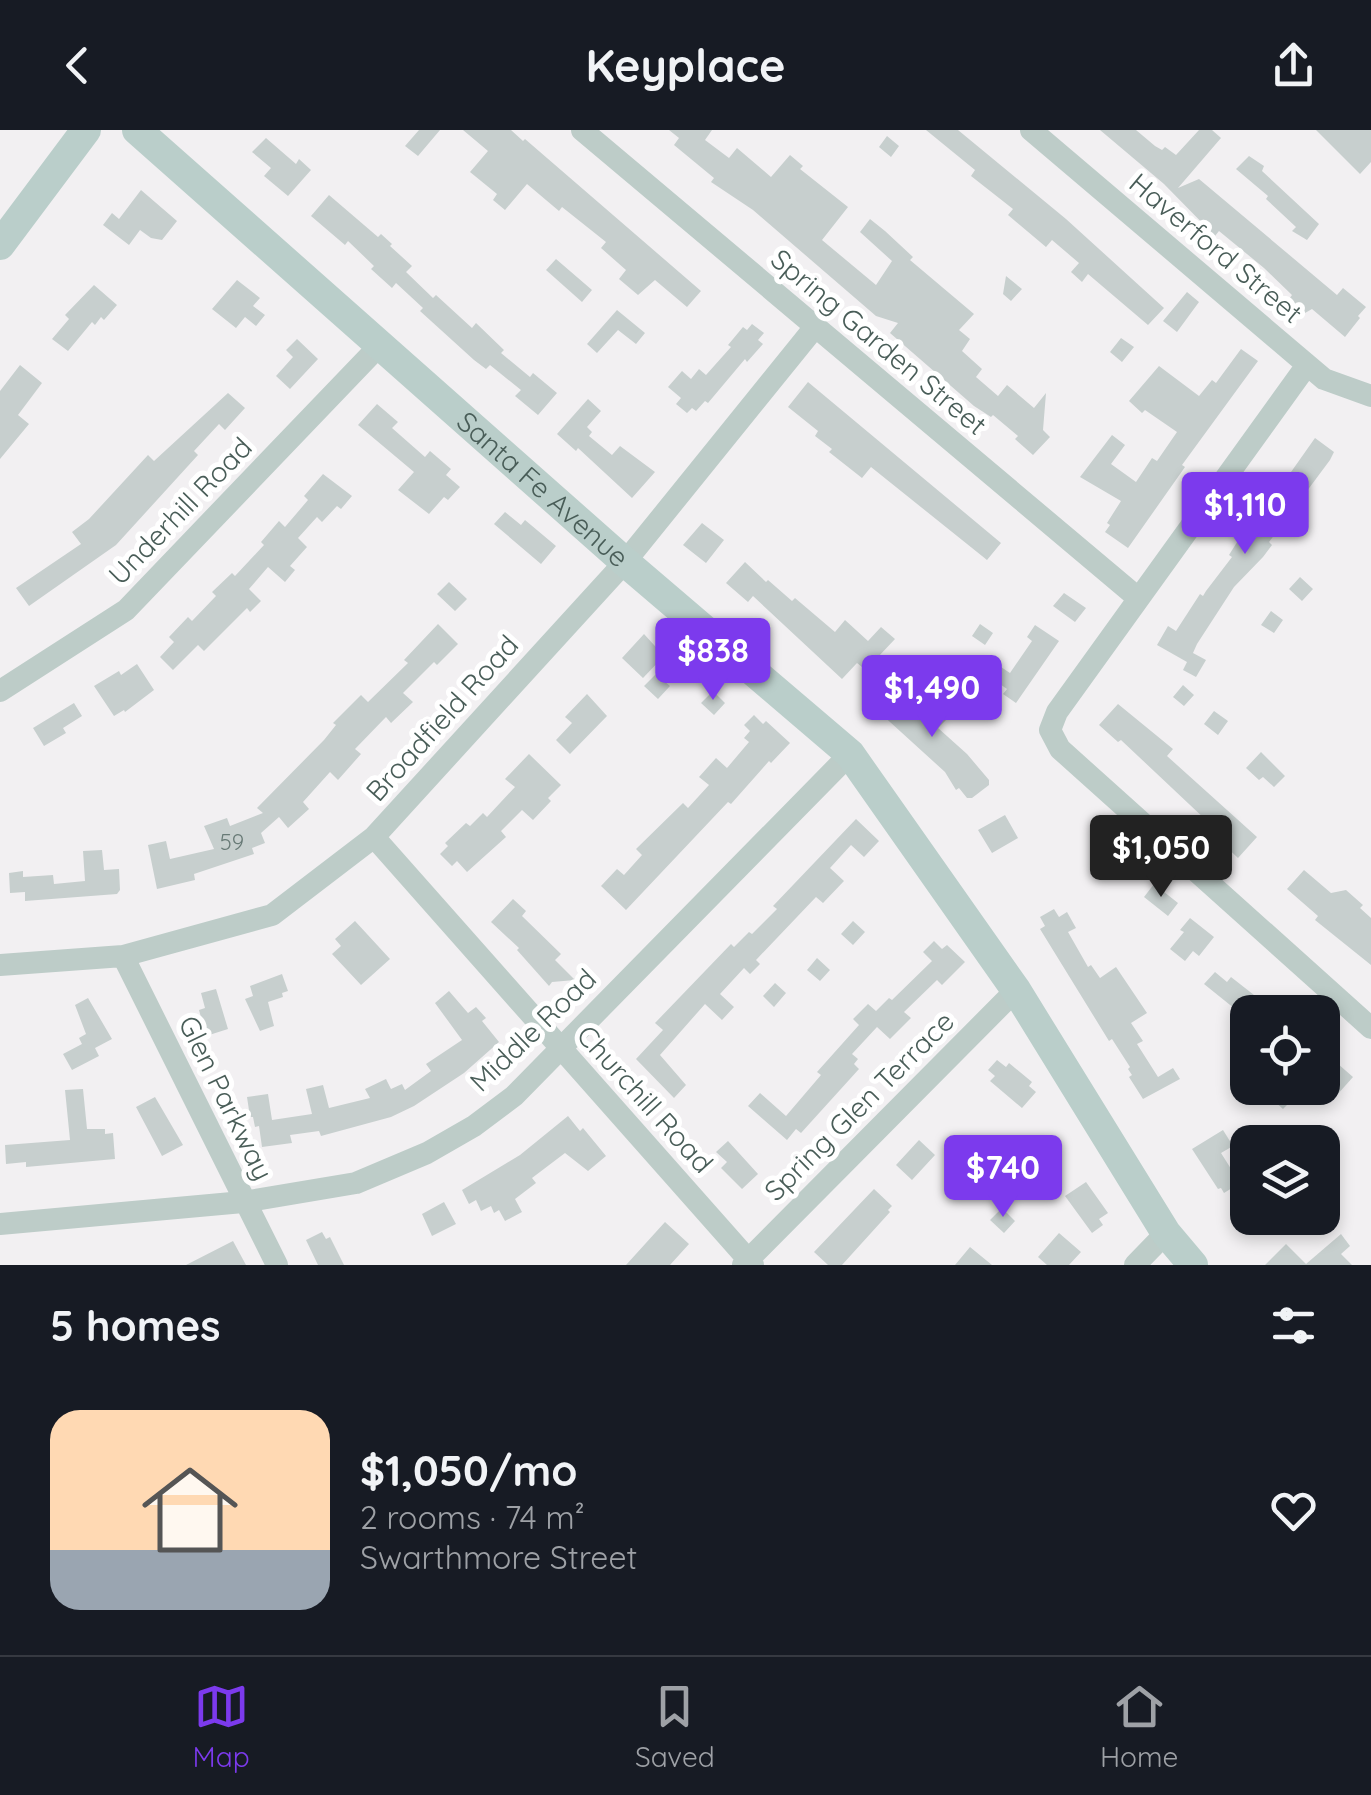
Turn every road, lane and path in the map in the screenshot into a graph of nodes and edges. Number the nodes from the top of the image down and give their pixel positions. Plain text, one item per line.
1 (86, 130) edge
2 (137, 130) edge
3 (582, 130) edge
4 (1030, 130) edge
5 (0, 245) edge
6 (815, 327) junction
7 (380, 345) junction
8 (1307, 365) junction
9 (1371, 396) edge
10 (625, 562) junction
11 (1138, 598) junction
12 (0, 691) edge
13 (850, 754) junction
14 (374, 837) junction
15 (123, 956) junction
16 (0, 965) edge
17 (1016, 990) junction
18 (1371, 1028) edge
19 (560, 1049) junction
20 (244, 1202) junction
21 (0, 1224) edge
22 (1166, 1233) junction
23 (748, 1264) edge
24 (277, 1265) edge
25 (1135, 1265) edge
26 (1193, 1265) edge

1 - 5 main road
2 - 7 main road, Santa Fe Avenue
3 - 6 street, Spring Garden Street
4 - 8 street, Haverford Street
6 - 10 street, Broadfield Road
6 - 11 street, Spring Garden Street
7 - 10 main road, Santa Fe Avenue
7 - 12 street, Underhill Road
8 - 9 street, Haverford Street
8 - 11 street
10 - 13 main road, Santa Fe Avenue
10 - 14 street, Broadfield Road
11 - 18 street
13 - 17 main road, Santa Fe Avenue
13 - 19 street, Middle Road
14 - 15 street, Broadfield Road
14 - 19 street, Churchill Road
15 - 16 street, Broadfield Road
15 - 20 street, Glen Parkway
17 - 22 main road, Santa Fe Avenue
17 - 23 street, Spring Glen Terrace
19 - 20 street, Middle Road
19 - 23 street, Churchill Road
20 - 21 street, Middle Road
20 - 24 street, Glen Parkway
22 - 25 street
22 - 26 main road, Santa Fe Avenue

